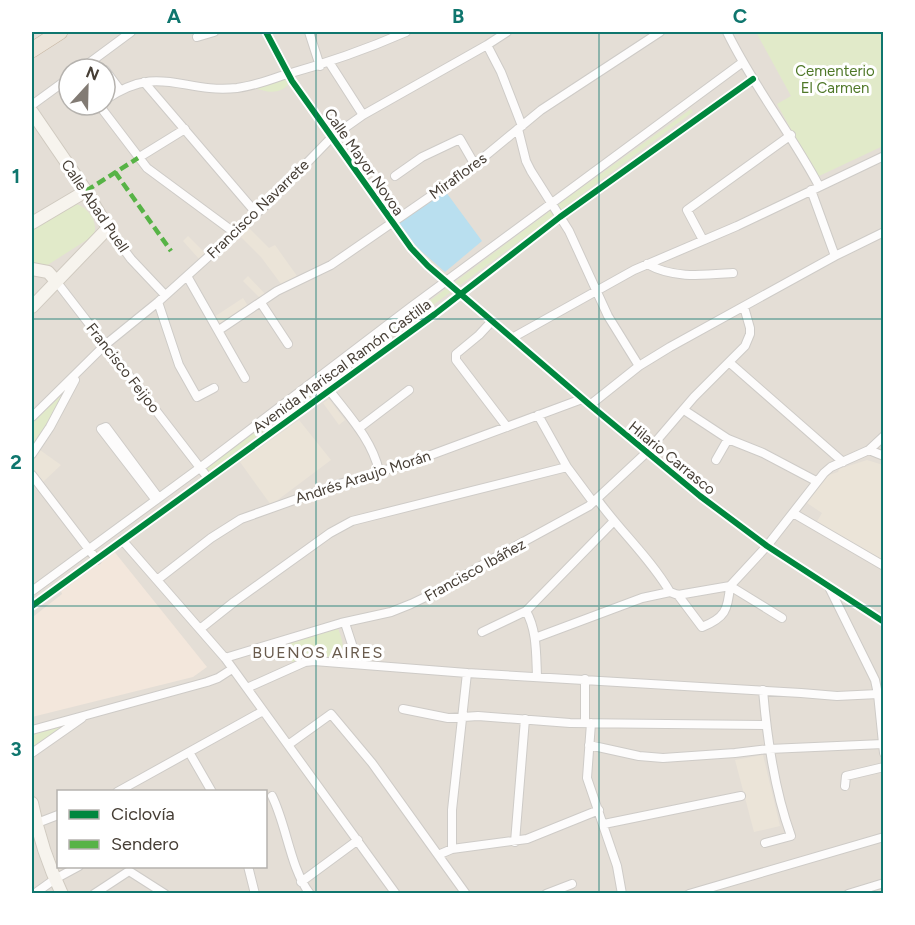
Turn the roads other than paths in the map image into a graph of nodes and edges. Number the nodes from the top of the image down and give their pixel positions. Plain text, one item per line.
1 (41, 32) edge
2 (60, 32) edge
3 (131, 32) edge
4 (214, 32) edge
5 (266, 32) edge
6 (309, 32) edge
7 (406, 32) edge
8 (507, 32) edge
9 (660, 32) edge
10 (727, 32) edge
11 (197, 37) dead end
12 (32, 38) edge
13 (487, 45) junction
14 (32, 50) edge
15 (97, 57) edge
16 (743, 62) junction
17 (324, 64) junction
18 (289, 74) junction
19 (753, 79) junction
20 (144, 82) junction
21 (117, 86) edge
22 (57, 87) edge
23 (120, 90) junction
24 (117, 92) edge
25 (32, 105) edge
26 (32, 112) edge
27 (363, 115) junction
28 (108, 117) edge
29 (520, 128) junction
30 (185, 129) junction
31 (791, 135) junction
32 (332, 137) junction
33 (884, 156) edge
34 (138, 158) junction
35 (475, 165) junction
36 (395, 176) dead end
37 (815, 188) junction
38 (86, 191) junction
39 (550, 203) junction
40 (256, 213) junction
41 (560, 217) junction
42 (32, 223) edge
43 (392, 223) junction
44 (108, 228) junction
45 (884, 232) edge
46 (235, 233) junction
47 (703, 240) junction
48 (836, 256) junction
49 (648, 264) junction
50 (32, 269) edge
51 (733, 273) dead end
52 (187, 276) junction
53 (56, 281) junction
54 (445, 283) junction
55 (596, 290) junction
56 (459, 294) junction
57 (165, 295) junction
58 (158, 302) junction
59 (261, 303) junction
60 (32, 307) edge
61 (744, 307) junction
62 (492, 321) junction
63 (219, 330) junction
64 (512, 338) junction
65 (288, 344) dead end
66 (105, 345) junction
67 (730, 363) junction
68 (639, 366) junction
69 (80, 372) junction
70 (245, 378) dead end
71 (214, 388) dead end
72 (409, 390) dead end
73 (330, 391) junction
74 (582, 399) junction
75 (590, 405) junction
76 (684, 410) junction
77 (538, 415) junction
78 (32, 417) edge
79 (507, 427) junction
80 (359, 428) junction
81 (884, 436) edge
82 (728, 439) junction
83 (869, 450) junction
84 (646, 453) junction
85 (32, 454) edge
86 (884, 456) edge
87 (716, 459) dead end
88 (843, 462) junction
89 (567, 466) junction
90 (201, 467) junction
91 (379, 471) junction
92 (32, 475) edge
93 (208, 478) junction
94 (816, 481) junction
95 (156, 498) junction
96 (595, 500) junction
97 (793, 513) junction
98 (613, 522) junction
99 (122, 540) junction
100 (767, 546) junction
101 (88, 549) junction
102 (97, 560) junction
103 (884, 566) edge
104 (157, 580) junction
105 (730, 586) junction
106 (829, 586) junction
107 (32, 591) edge
108 (674, 594) junction
109 (32, 606) edge
110 (526, 611) junction
111 (782, 618) dead end
112 (884, 622) edge
113 (345, 623) junction
114 (200, 629) junction
115 (482, 632) dead end
116 (535, 638) junction
117 (225, 658) junction
118 (358, 663) junction
119 (232, 669) junction
120 (467, 672) junction
121 (537, 676) junction
122 (585, 679) junction
123 (247, 688) junction
124 (763, 690) junction
125 (878, 694) junction
126 (403, 709) dead end
127 (263, 711) junction
128 (87, 714) junction
129 (462, 718) junction
130 (525, 719) junction
131 (588, 723) junction
132 (766, 725) junction
133 (32, 730) edge
134 (288, 745) junction
135 (589, 745) junction
136 (769, 749) junction
137 (883, 749) edge
138 (189, 752) junction
139 (32, 753) edge
140 (884, 766) edge
141 (845, 786) dead end
142 (121, 790) edge
143 (211, 790) edge
144 (272, 796) dead end
145 (741, 796) dead end
146 (32, 803) edge
147 (599, 810) junction
148 (57, 815) edge
149 (34, 824) edge
150 (604, 824) junction
151 (884, 837) edge
152 (358, 840) junction
153 (515, 842) junction
154 (765, 843) dead end
155 (452, 849) junction
156 (438, 855) junction
157 (77, 868) edge
158 (248, 868) edge
159 (55, 879) junction
160 (301, 882) junction
161 (884, 883) edge
162 (572, 884) dead end
163 (305, 892) edge
164 (34, 894) edge
165 (62, 894) edge
166 (94, 894) edge
167 (165, 894) edge
168 (255, 894) edge
169 (396, 894) edge
170 (465, 894) edge
171 (546, 894) edge
172 (622, 894) edge
173 (690, 894) edge
174 (848, 894) edge

1 - 12 highway
2 - 14 highway
3 - 15 street
4 - 11 street
5 - 18 street, Calle Mayor Novoa
6 - 17 street
7 - 17 street
8 - 13 street, Francisco Navarrete
9 - 29 street, Miraflores
10 - 16 street
13 - 27 street, Francisco Navarrete
13 - 29 street
16 - 19 street
16 - 39 street, Avenida Mariscal Ramón Castilla
17 - 18 street
17 - 27 street
18 - 20 street
18 - 32 street, Calle Mayor Novoa
19 - 31 street
19 - 41 street, Avenida Mariscal Ramón Castilla
20 - 23 street
20 - 30 street
21 - 23 street
22 - 25 street
23 - 24 street
26 - 38 main road, Calle Abad Puell
27 - 32 street, Francisco Navarrete
28 - 34 street
29 - 35 street, Miraflores
29 - 39 street
30 - 34 street
30 - 40 street
31 - 37 street
31 - 47 street
32 - 40 street, Francisco Navarrete
32 - 43 street, Calle Mayor Novoa
33 - 37 street
34 - 46 street
35 - 36 street
35 - 43 street, Miraflores
37 - 47 street
37 - 48 street
38 - 42 main road
38 - 44 main road, Calle Abad Puell
39 - 41 street
39 - 54 street, Avenida Mariscal Ramón Castilla
40 - 46 street, Francisco Navarrete
41 - 55 street
41 - 56 street, Avenida Mariscal Ramón Castilla
43 - 54 street, Calle Mayor Novoa
43 - 59 street, Miraflores
44 - 53 main road
44 - 57 street, Calle Abad Puell
45 - 48 street
46 - 52 street, Francisco Navarrete
47 - 49 street
48 - 61 street
49 - 51 street
49 - 55 street
50 - 53 main road, Francisco Feijoo
52 - 57 street, Francisco Navarrete
52 - 63 street
53 - 60 main road
53 - 66 street, Francisco Feijoo
54 - 56 street, Calle Mayor Novoa
54 - 90 street, Avenida Mariscal Ramón Castilla
55 - 64 street
55 - 68 street
56 - 62 street, Hilario Carrasco
56 - 73 street, Avenida Mariscal Ramón Castilla
57 - 58 street, Francisco Navarrete
58 - 66 street, Francisco Navarrete
58 - 71 street
59 - 63 street, Miraflores
59 - 65 street
61 - 67 street, Francisco Ibáñez
61 - 68 street
62 - 64 street, Hilario Carrasco
62 - 79 street
63 - 70 street
64 - 74 street, Hilario Carrasco
66 - 69 street, Francisco Navarrete
66 - 90 street, Francisco Feijoo
67 - 76 street, Francisco Ibáñez
67 - 88 street
68 - 75 street
69 - 78 street, Francisco Navarrete
69 - 85 street
72 - 80 street
73 - 80 street
73 - 93 street, Avenida Mariscal Ramón Castilla
74 - 75 street, Hilario Carrasco
74 - 77 street, Andrés Araujo Morán
75 - 84 street, Hilario Carrasco
76 - 82 street
76 - 84 street, Francisco Ibáñez
77 - 79 street, Andrés Araujo Morán
77 - 89 street
79 - 91 street, Andrés Araujo Morán
80 - 91 street
81 - 83 street
82 - 87 street
82 - 94 street
83 - 86 street
83 - 88 street
84 - 96 street, Francisco Ibáñez
84 - 100 street, Hilario Carrasco
88 - 94 street
89 - 96 street
89 - 114 street
90 - 93 street, Francisco Feijoo
90 - 95 street, Avenida Mariscal Ramón Castilla
91 - 104 street, Andrés Araujo Morán
92 - 101 street
93 - 99 street, Avenida Mariscal Ramón Castilla
94 - 97 street
95 - 95 street
95 - 101 street, Avenida Mariscal Ramón Castilla
96 - 98 street
96 - 113 street, Francisco Ibáñez
97 - 100 street
97 - 103 street
98 - 108 street
98 - 110 street
99 - 102 street, Avenida Mariscal Ramón Castilla
99 - 104 street
100 - 105 street
100 - 106 street, Hilario Carrasco
101 - 102 street
101 - 107 street, Avenida Mariscal Ramón Castilla
102 - 109 street, Avenida Mariscal Ramón Castilla
104 - 114 street
105 - 108 street
105 - 108 street
105 - 111 street
106 - 112 street, Hilario Carrasco
106 - 125 street
108 - 116 street
110 - 115 street
110 - 116 street
113 - 117 street, Francisco Ibáñez
113 - 118 street
114 - 117 street
116 - 121 street
117 - 119 street
118 - 120 street
118 - 123 street
119 - 123 street
119 - 128 street
120 - 121 street
120 - 129 street
121 - 122 street
122 - 124 street
122 - 131 street
123 - 127 street
124 - 125 street
124 - 132 street
125 - 137 street
126 - 129 street
127 - 134 street
127 - 138 street
128 - 133 street
128 - 139 street
129 - 130 street
129 - 155 street
130 - 131 street
130 - 153 street
131 - 132 street
131 - 135 street
132 - 136 street
134 - 152 street
134 - 156 street
135 - 136 street
135 - 147 street
136 - 137 street
136 - 154 street
138 - 142 street
138 - 143 street
140 - 141 street
144 - 160 street
145 - 150 street
146 - 149 main road
147 - 150 street
147 - 153 street
148 - 149 street
149 - 159 main road
150 - 172 street
151 - 173 street
152 - 160 street
152 - 169 street
153 - 155 street
155 - 156 street
156 - 170 street
157 - 159 street
158 - 168 street
159 - 164 street
159 - 165 main road
160 - 163 street
161 - 174 street
162 - 171 street
166 - 167 street

